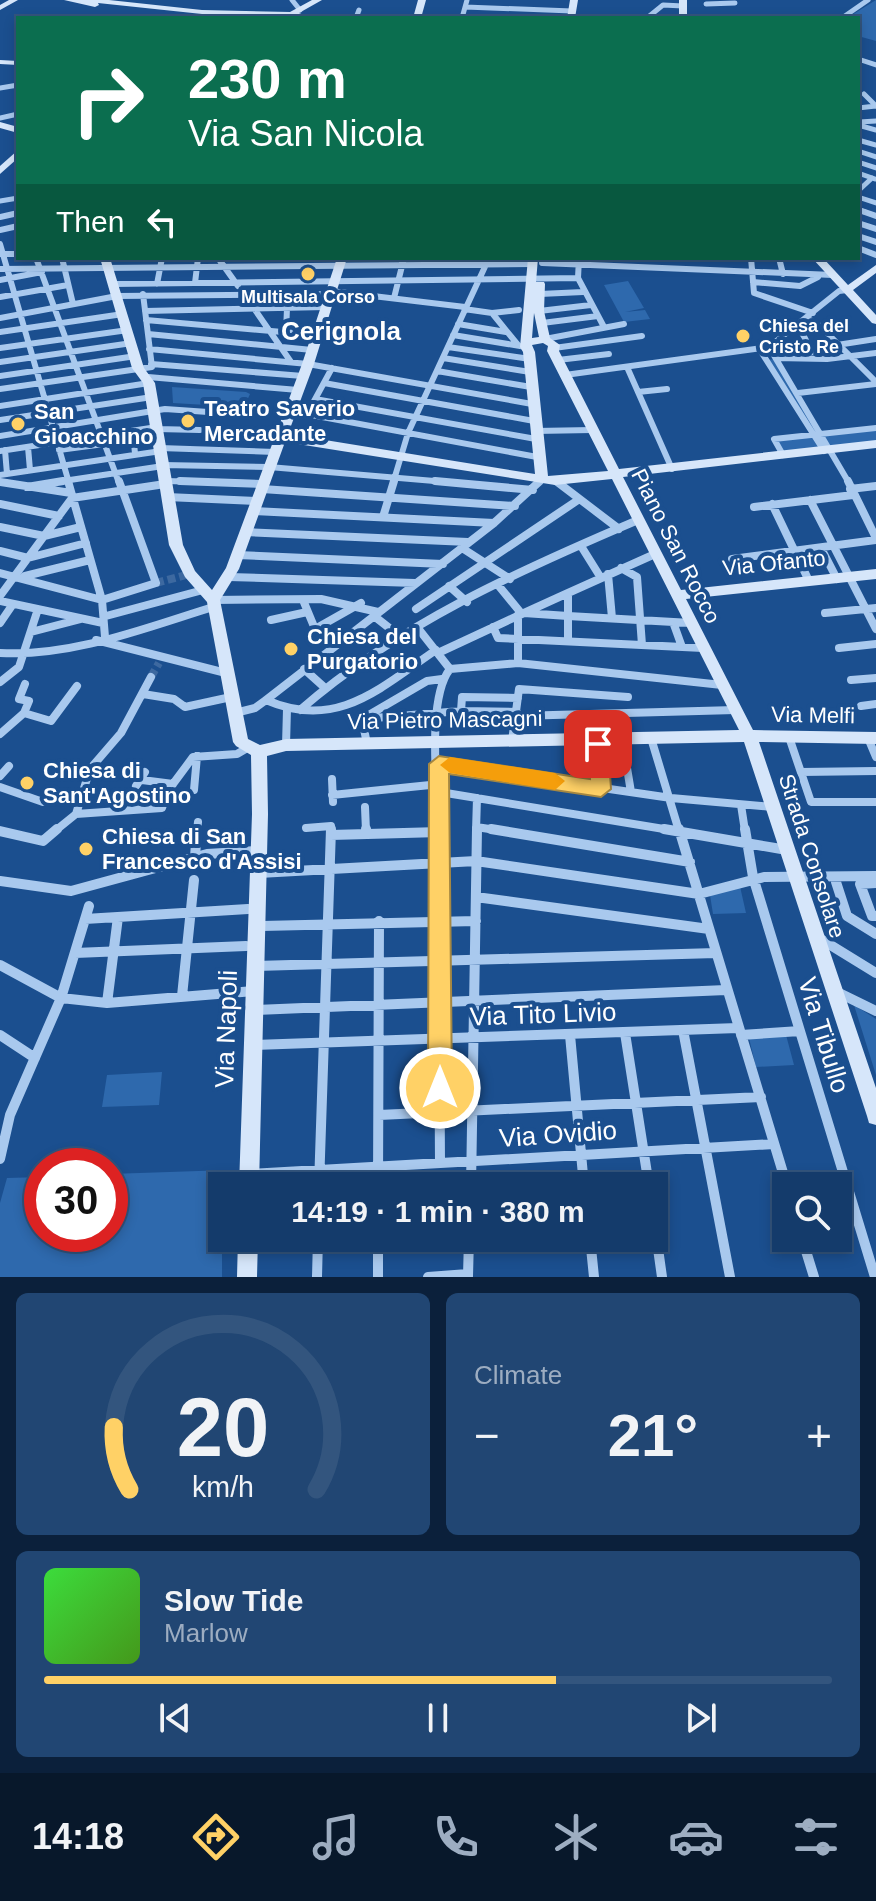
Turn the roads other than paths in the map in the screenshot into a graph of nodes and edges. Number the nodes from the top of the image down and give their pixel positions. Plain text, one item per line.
1 (13, 0) edge
2 (68, 0) edge
3 (87, 0) edge
4 (292, 0) edge
5 (318, 0) edge
6 (467, 0) edge
7 (521, 0) edge
8 (574, 0) edge
9 (868, 0) edge
10 (684, 2) edge
11 (717, 2) edge
12 (735, 3) dead end
13 (706, 4) dead end
14 (465, 7) junction
15 (0, 8) edge
16 (519, 9) junction
17 (359, 10) dead end
18 (722, 11) dead end
19 (296, 12) junction
20 (229, 13) edge
21 (571, 14) edge
22 (286, 16) edge
23 (303, 16) edge
24 (357, 16) edge
25 (463, 16) edge
26 (649, 16) edge
27 (845, 16) edge
28 (864, 94) dead end
29 (860, 108) edge
30 (860, 191) edge
31 (876, 203) edge
32 (0, 244) edge
33 (1, 254) edge
34 (37, 260) edge
35 (62, 260) edge
36 (162, 260) edge
37 (198, 260) edge
38 (219, 260) edge
39 (690, 260) edge
40 (751, 260) edge
41 (780, 260) edge
42 (819, 260) edge
43 (488, 261) edge
44 (538, 261) edge
45 (579, 261) edge
46 (295, 262) edge
47 (341, 262) edge
48 (403, 262) edge
49 (107, 263) edge
50 (449, 265) edge
51 (161, 267) junction
52 (197, 267) junction
53 (224, 267) junction
54 (64, 268) junction
55 (4, 269) edge
56 (690, 269) junction
57 (876, 269) edge
58 (42, 270) junction
59 (752, 271) junction
60 (783, 274) junction
61 (833, 275) junction
62 (819, 276) junction
63 (578, 278) junction
64 (9, 279) junction
65 (478, 279) junction
66 (536, 279) junction
67 (0, 280) edge
68 (398, 280) junction
69 (753, 282) junction
70 (195, 283) junction
71 (235, 283) junction
72 (113, 284) junction
73 (142, 284) junction
74 (157, 284) junction
75 (68, 285) junction
76 (48, 289) junction
77 (332, 289) junction
78 (847, 290) junction
79 (583, 292) junction
80 (540, 294) junction
81 (14, 295) junction
82 (244, 295) junction
83 (117, 296) junction
84 (0, 297) edge
85 (143, 297) junction
86 (394, 298) junction
87 (73, 304) junction
88 (591, 305) junction
89 (55, 307) junction
90 (326, 307) junction
91 (287, 308) junction
92 (464, 308) junction
93 (254, 309) junction
94 (519, 310) dead end
95 (145, 311) junction
96 (492, 313) junction
97 (20, 314) junction
98 (123, 314) junction
99 (810, 315) junction
100 (598, 316) junction
101 (540, 317) junction
102 (0, 318) edge
103 (875, 318) edge
104 (146, 320) junction
105 (61, 323) junction
106 (458, 324) junction
107 (624, 324) dead end
108 (798, 325) junction
109 (602, 328) junction
110 (24, 329) junction
111 (128, 330) junction
112 (269, 330) junction
113 (0, 332) edge
114 (286, 332) junction
115 (507, 333) junction
116 (148, 334) junction
117 (317, 335) junction
118 (453, 335) junction
119 (642, 336) dead end
120 (66, 339) junction
121 (545, 339) junction
122 (876, 339) edge
123 (607, 341) junction
124 (29, 344) junction
125 (838, 344) junction
126 (280, 346) junction
127 (448, 347) junction
128 (769, 347) junction
129 (0, 348) edge
130 (149, 349) junction
131 (811, 349) junction
132 (312, 350) junction
133 (760, 350) junction
134 (71, 352) junction
135 (527, 353) junction
136 (555, 353) junction
137 (876, 353) edge
138 (609, 354) dead end
139 (135, 355) junction
140 (853, 357) junction
141 (33, 358) junction
142 (443, 358) junction
143 (776, 358) junction
144 (816, 360) junction
145 (0, 362) edge
146 (291, 362) junction
147 (151, 364) junction
148 (76, 365) junction
149 (627, 367) junction
150 (332, 368) junction
151 (37, 370) junction
152 (437, 371) junction
153 (872, 371) edge
154 (565, 375) junction
155 (0, 376) edge
156 (80, 377) junction
157 (303, 377) junction
158 (148, 380) junction
159 (41, 383) junction
160 (324, 383) junction
161 (876, 383) edge
162 (431, 386) junction
163 (531, 387) junction
164 (0, 389) edge
165 (667, 389) dead end
166 (638, 392) junction
167 (86, 393) junction
168 (798, 393) junction
169 (152, 397) junction
170 (46, 399) junction
171 (315, 399) junction
172 (423, 401) junction
173 (532, 404) junction
174 (0, 406) edge
175 (91, 406) junction
176 (154, 411) junction
177 (290, 411) junction
178 (49, 412) junction
179 (208, 412) dead end
180 (307, 414) junction
181 (416, 417) junction
182 (0, 419) edge
183 (96, 421) junction
184 (53, 427) junction
185 (157, 428) junction
186 (876, 428) edge
187 (200, 430) dead end
188 (535, 430) junction
189 (592, 430) junction
190 (133, 431) junction
191 (408, 433) junction
192 (818, 434) junction
193 (0, 436) edge
194 (280, 437) junction
195 (103, 440) junction
196 (876, 444) edge
197 (58, 446) junction
198 (28, 447) junction
199 (160, 449) junction
200 (828, 450) junction
201 (3, 451) edge
202 (275, 452) junction
203 (135, 454) junction
204 (783, 455) junction
205 (399, 457) junction
206 (537, 457) junction
207 (110, 458) junction
208 (63, 465) junction
209 (163, 465) junction
210 (269, 467) junction
211 (672, 469) junction
212 (30, 470) junction
213 (115, 473) junction
214 (3, 475) edge
215 (616, 476) junction
216 (394, 479) junction
217 (549, 480) junction
218 (67, 481) junction
219 (0, 482) edge
220 (876, 486) edge
221 (27, 487) junction
222 (166, 487) junction
223 (120, 490) junction
224 (534, 490) junction
225 (852, 492) junction
226 (72, 496) junction
227 (259, 496) junction
228 (389, 498) junction
229 (578, 500) junction
230 (810, 500) junction
231 (0, 504) edge
232 (772, 504) junction
233 (515, 506) junction
234 (754, 507) dead end
235 (77, 514) junction
236 (58, 517) junction
237 (383, 517) junction
238 (638, 520) junction
239 (494, 523) junction
240 (0, 527) edge
241 (81, 527) junction
242 (619, 529) junction
243 (245, 532) junction
244 (44, 536) junction
245 (876, 539) edge
246 (86, 543) junction
247 (466, 545) junction
248 (581, 546) junction
249 (834, 546) junction
250 (821, 548) junction
251 (0, 551) edge
252 (794, 551) junction
253 (655, 554) junction
254 (237, 555) junction
255 (28, 558) junction
256 (732, 559) dead end
257 (90, 560) junction
258 (486, 563) junction
259 (443, 564) junction
260 (621, 568) junction
261 (0, 573) edge
262 (876, 574) edge
263 (19, 576) junction
264 (604, 576) junction
265 (229, 577) junction
266 (843, 578) junction
267 (510, 579) junction
268 (809, 581) junction
269 (416, 583) junction
270 (498, 585) junction
271 (449, 586) junction
272 (568, 593) junction
273 (676, 595) junction
274 (206, 597) junction
275 (0, 598) edge
276 (102, 600) junction
277 (303, 600) junction
278 (467, 602) junction
279 (361, 603) junction
280 (13, 604) junction
281 (876, 608) edge
282 (38, 609) junction
283 (416, 609) dead end
284 (866, 609) junction
285 (307, 612) junction
286 (825, 613) dead end
287 (376, 614) junction
288 (520, 614) junction
289 (568, 616) junction
290 (612, 618) junction
291 (81, 619) junction
292 (640, 619) junction
293 (104, 620) junction
294 (271, 620) dead end
295 (673, 622) junction
296 (0, 623) edge
297 (691, 623) junction
298 (417, 627) junction
299 (493, 627) junction
300 (876, 629) edge
301 (31, 632) junction
302 (402, 638) junction
303 (101, 639) junction
304 (517, 639) junction
305 (568, 641) junction
306 (876, 644) edge
307 (642, 645) junction
308 (682, 647) junction
309 (703, 648) junction
310 (839, 648) dead end
311 (437, 651) junction
312 (1, 654) edge
313 (23, 655) junction
314 (518, 663) junction
315 (304, 669) junction
316 (450, 669) junction
317 (226, 673) junction
318 (151, 677) tunnel mouth
319 (876, 678) edge
320 (442, 679) junction
321 (851, 680) dead end
322 (0, 682) edge
323 (25, 684) dead end
324 (722, 685) junction
325 (77, 686) dead end
326 (324, 687) junction
327 (518, 693) junction
328 (143, 694) junction
329 (628, 697) dead end
330 (266, 700) junction
331 (876, 704) edge
332 (233, 705) junction
333 (861, 706) dead end
334 (25, 709) junction
335 (287, 709) junction
336 (300, 710) junction
337 (735, 710) junction
338 (461, 711) junction
339 (437, 712) junction
340 (517, 714) junction
341 (362, 719) junction
342 (0, 734) edge
343 (749, 736) junction
344 (789, 737) junction
345 (651, 738) junction
346 (872, 738) edge
347 (512, 741) junction
348 (439, 742) junction
349 (367, 744) junction
350 (598, 744) dead end
351 (623, 744) dead end
352 (286, 745) junction
353 (254, 749) junction
354 (200, 756) junction
355 (876, 757) edge
356 (439, 764) junction
357 (9, 766) dead end
358 (876, 771) edge
359 (801, 772) junction
360 (0, 776) edge
361 (141, 779) dead end
362 (332, 779) dead end
363 (168, 783) junction
364 (0, 787) edge
365 (440, 788) junction
366 (601, 789) junction
367 (194, 790) dead end
368 (631, 792) junction
369 (477, 798) junction
370 (671, 798) junction
371 (43, 802) dead end
372 (876, 802) edge
373 (741, 805) junction
374 (365, 807) dead end
375 (772, 807) junction
376 (76, 814) junction
377 (198, 822) dead end
378 (476, 827) junction
379 (306, 828) dead end
380 (331, 830) junction
381 (0, 831) edge
382 (440, 832) junction
383 (681, 833) junction
384 (366, 834) junction
385 (745, 844) junction
386 (787, 850) junction
387 (259, 851) junction
388 (195, 857) junction
389 (476, 861) junction
390 (690, 862) junction
391 (440, 863) junction
392 (329, 869) junction
393 (258, 873) junction
394 (795, 875) junction
395 (753, 877) junction
396 (874, 879) edge
397 (194, 880) dead end
398 (0, 881) edge
399 (836, 882) dead end
400 (699, 894) junction
401 (476, 897) junction
402 (89, 906) dead end
403 (248, 909) dead end
404 (190, 913) junction
405 (876, 916) edge
406 (118, 917) junction
407 (85, 919) junction
408 (440, 920) junction
409 (379, 921) junction
410 (476, 921) junction
411 (328, 923) junction
412 (262, 926) dead end
413 (709, 929) junction
414 (876, 934) edge
415 (816, 936) junction
416 (246, 946) dead end
417 (186, 949) junction
418 (114, 952) junction
419 (75, 953) junction
420 (716, 953) junction
421 (440, 959) junction
422 (475, 959) junction
423 (379, 962) junction
424 (326, 963) junction
425 (0, 965) edge
426 (255, 966) junction
427 (876, 973) edge
428 (726, 990) junction
429 (834, 990) junction
430 (255, 991) junction
431 (182, 996) junction
432 (61, 998) junction
433 (475, 999) junction
434 (440, 1000) junction
435 (107, 1003) junction
436 (379, 1005) junction
437 (326, 1007) junction
438 (254, 1010) junction
439 (876, 1011) edge
440 (683, 1030) junction
441 (740, 1031) junction
442 (800, 1031) junction
443 (625, 1033) junction
444 (0, 1035) edge
445 (570, 1035) junction
446 (475, 1039) junction
447 (440, 1040) junction
448 (379, 1042) junction
449 (325, 1044) junction
450 (253, 1045) junction
451 (35, 1058) junction
452 (872, 1095) edge
453 (761, 1097) junction
454 (696, 1100) junction
455 (636, 1104) junction
456 (579, 1106) junction
457 (474, 1109) junction
458 (5, 1111) edge
459 (440, 1112) junction
460 (379, 1115) junction
461 (876, 1116) edge
462 (774, 1144) junction
463 (706, 1149) junction
464 (644, 1151) junction
465 (581, 1155) junction
466 (0, 1159) edge
467 (471, 1162) junction
468 (440, 1163) junction
469 (378, 1166) junction
470 (320, 1169) junction
471 (250, 1172) edge
472 (301, 1172) edge
473 (320, 1172) edge
474 (378, 1172) edge
475 (471, 1172) edge
476 (583, 1172) edge
477 (647, 1172) edge
478 (783, 1172) edge
479 (248, 1252) edge
480 (318, 1252) edge
481 (378, 1252) edge
482 (469, 1252) edge
483 (591, 1252) edge
484 (658, 1252) edge
485 (806, 1252) edge
486 (468, 1275) edge
487 (247, 1277) edge
488 (317, 1277) edge
489 (378, 1277) edge
490 (428, 1277) edge
491 (594, 1277) edge
492 (662, 1277) edge
493 (730, 1277) edge
494 (814, 1277) edge
495 (875, 1277) edge

1 - 15 street
2 - 20 street
3 - 20 street
4 - 19 street
5 - 19 street
6 - 14 street
7 - 16 street
8 - 21 street
9 - 27 street
10 - 26 street
11 - 12 street
11 - 13 street
11 - 18 street
14 - 16 street
14 - 25 street
16 - 21 street
17 - 24 street
19 - 20 street
19 - 22 street
19 - 23 street
28 - 29 street
30 - 31 street
32 - 33 street
33 - 55 street
34 - 58 street
35 - 54 street
36 - 51 street
37 - 52 street
38 - 53 street
39 - 56 street
40 - 59 street
41 - 60 street
42 - 61 street
43 - 44 street
43 - 50 street
43 - 65 street
44 - 45 street
44 - 66 street
45 - 56 street
45 - 63 street
46 - 47 street
46 - 53 street
47 - 48 street
47 - 77 street
48 - 50 street
48 - 68 street
49 - 51 street
49 - 54 street
49 - 72 street
51 - 52 street
51 - 74 street
52 - 53 street
52 - 70 street
53 - 71 street
54 - 58 street
54 - 75 street
55 - 58 street
55 - 64 street
56 - 59 street
57 - 78 street
58 - 64 street
58 - 76 street
59 - 60 street
59 - 69 street
60 - 62 street
61 - 62 street
61 - 78 street
62 - 69 street
63 - 66 street
63 - 79 street
64 - 67 street
64 - 81 street
65 - 66 street
65 - 68 street
65 - 92 street
66 - 80 street
66 - 135 street
68 - 77 street
68 - 86 street
69 - 99 street
70 - 71 street
70 - 74 street
71 - 77 street
71 - 82 street
72 - 73 street
72 - 83 street
73 - 74 street
73 - 85 street
75 - 76 street
75 - 87 street
76 - 81 street
76 - 89 street
77 - 82 street
77 - 86 street
77 - 90 street
78 - 99 street
78 - 103 street
79 - 80 street
79 - 88 street
80 - 101 street
81 - 84 street
81 - 97 street
82 - 85 street
82 - 93 street
83 - 85 street
83 - 87 street
83 - 98 street
85 - 95 street
86 - 92 street
87 - 89 street
88 - 100 street
88 - 101 street
89 - 97 street
89 - 105 street
90 - 91 street
90 - 117 street
91 - 93 street
91 - 114 street
92 - 96 street
92 - 106 street
93 - 95 street
93 - 112 street
94 - 96 street
95 - 104 street
96 - 115 street
97 - 102 street
97 - 110 street
98 - 105 street
98 - 111 street
99 - 108 street
99 - 125 street
100 - 101 street
100 - 109 street
101 - 121 street
104 - 112 street
104 - 116 street
105 - 110 street
105 - 120 street
106 - 115 street
106 - 118 street
107 - 109 street
108 - 128 street
108 - 131 street
109 - 121 street
109 - 123 street
110 - 113 street
110 - 124 street
111 - 120 street
111 - 139 street
112 - 114 street
112 - 126 street
114 - 117 street
115 - 135 street
116 - 126 street
116 - 130 street
117 - 132 street
118 - 127 street
118 - 135 street
119 - 123 street
120 - 124 street
120 - 134 street
121 - 135 street
121 - 136 street, Piano San Rocco
122 - 125 street
123 - 136 street
124 - 129 street
124 - 141 street
125 - 131 street
125 - 140 street
126 - 132 street
126 - 146 street
127 - 135 street
127 - 142 street
128 - 133 street
128 - 143 street
130 - 146 street
130 - 147 street
131 - 144 street
132 - 157 street
133 - 149 street
133 - 192 street
134 - 139 street
134 - 141 street
134 - 148 street
135 - 136 street
135 - 142 street
135 - 163 street
136 - 138 street
136 - 154 street, Piano San Rocco
137 - 140 street
139 - 147 street
139 - 148 street
139 - 156 street
139 - 158 street
140 - 144 street
140 - 153 street
141 - 145 street
141 - 151 street
142 - 152 street
143 - 144 street
143 - 168 street
146 - 157 street
147 - 157 street
148 - 151 street
148 - 156 street
149 - 154 street
149 - 166 street, Piano San Rocco
150 - 157 street
150 - 160 street
150 - 162 street
151 - 155 street
151 - 159 street
152 - 162 street
152 - 163 street
153 - 161 street
154 - 189 street, Piano San Rocco
156 - 159 street
156 - 167 street
157 - 158 street
157 - 177 street
158 - 167 street
158 - 169 street
159 - 164 street
159 - 170 street
160 - 171 street
160 - 172 street
161 - 168 street
162 - 172 street
162 - 173 street
163 - 173 street
165 - 166 street
166 - 211 street, Piano San Rocco
167 - 170 street
167 - 175 street
168 - 192 street
169 - 175 street
169 - 176 street
170 - 174 street
170 - 178 street
171 - 180 street
171 - 181 street
172 - 181 street
172 - 188 street
173 - 188 street
175 - 178 street
175 - 183 street
176 - 179 street
176 - 183 street
176 - 185 street
177 - 180 street
177 - 194 street
178 - 182 street
178 - 184 street
180 - 191 street
181 - 188 street
181 - 191 street
183 - 184 street
183 - 195 street
184 - 193 street
184 - 197 street
185 - 187 street
185 - 190 street
185 - 199 street
186 - 192 street
188 - 189 street
188 - 206 street
189 - 215 street, Piano San Rocco
190 - 195 street
190 - 203 street
191 - 205 street
191 - 206 street
192 - 200 street
192 - 204 street
194 - 202 street
194 - 205 street
195 - 197 street
195 - 207 street
196 - 200 street
197 - 198 street
197 - 208 street
198 - 201 street
198 - 212 street
199 - 202 street
199 - 203 street
199 - 209 street
200 - 204 street
200 - 225 street
201 - 214 street
202 - 210 street
203 - 207 street
204 - 211 street
205 - 216 street
205 - 217 street
206 - 217 street
207 - 208 street
207 - 213 street
208 - 212 street
208 - 218 street
209 - 210 street
209 - 213 street
209 - 222 street
210 - 216 street
210 - 227 street
211 - 215 street
212 - 214 street
213 - 218 street
213 - 223 street
215 - 217 street
215 - 238 street, Piano San Rocco
216 - 224 street
216 - 228 street
217 - 224 street
217 - 229 street
218 - 221 street
218 - 226 street
219 - 221 street
220 - 225 street
221 - 226 street
222 - 223 street
222 - 227 street
222 - 227 street
222 - 274 street
223 - 226 street
223 - 276 street
224 - 233 street
225 - 230 street
225 - 245 street
226 - 235 street
226 - 236 street
227 - 228 street
227 - 237 street
227 - 243 street
228 - 233 street
228 - 237 street
229 - 242 street
229 - 258 street
230 - 232 street
230 - 249 street
231 - 236 street
232 - 234 street
232 - 252 street
233 - 239 street
235 - 236 street
235 - 241 street
236 - 244 street
237 - 239 street
238 - 242 street
238 - 253 street, Piano San Rocco
239 - 247 street
240 - 244 street
241 - 244 street
241 - 246 street
242 - 248 street
243 - 247 street
243 - 254 street
244 - 255 street
245 - 249 street
246 - 255 street
246 - 257 street
247 - 258 street
247 - 259 street
248 - 264 street
248 - 267 street
249 - 250 street
249 - 266 street
250 - 252 street
250 - 266 street
251 - 255 street
252 - 256 street
252 - 268 street
253 - 260 street
253 - 273 street, Piano San Rocco
254 - 259 street
254 - 265 street
255 - 263 street
257 - 263 street
257 - 276 street
258 - 267 street
258 - 271 street
259 - 269 street
260 - 264 street
260 - 292 street
261 - 263 street
262 - 266 street, Via Ofanto
263 - 275 street
263 - 276 street
264 - 272 street
264 - 290 street
265 - 269 street
265 - 274 street
266 - 268 street, Via Ofanto
266 - 284 street
267 - 270 street
268 - 273 street, Via Ofanto
269 - 287 street
270 - 278 street
270 - 288 street
271 - 278 street
271 - 283 street
272 - 288 street
272 - 289 street
273 - 297 street, Piano San Rocco
274 - 277 street
274 - 293 street
274 - 303 street
274 - 317 street
275 - 280 street
276 - 293 street
277 - 279 street
277 - 285 street
278 - 298 street
279 - 285 street
279 - 287 street
280 - 282 street
280 - 296 street
281 - 284 street
282 - 291 street
282 - 301 street
284 - 286 street
284 - 300 street
285 - 294 street
287 - 302 street
287 - 315 street
288 - 289 street
288 - 299 street
288 - 304 street
289 - 290 street
289 - 305 street
290 - 292 street
291 - 293 street
291 - 301 street
292 - 295 street
292 - 307 street
293 - 303 street
295 - 297 street
295 - 308 street
297 - 309 street, Piano San Rocco
298 - 302 street
298 - 311 street
299 - 304 street
299 - 311 street
301 - 313 street
302 - 326 street
303 - 313 street
303 - 317 street
304 - 305 street
304 - 314 street
305 - 307 street
306 - 310 street
307 - 308 street
308 - 309 street
309 - 324 street, Piano San Rocco
311 - 316 street
311 - 336 street
312 - 313 street
313 - 322 street
314 - 316 street
314 - 324 street
315 - 326 street
315 - 330 street
316 - 320 street
317 - 332 street
318 - 328 street
319 - 321 street
320 - 339 street
320 - 341 street
323 - 334 street
324 - 337 street, Piano San Rocco
325 - 334 street
326 - 336 street
327 - 329 street
327 - 338 street
327 - 340 street
328 - 332 street
328 - 376 street
330 - 332 street
330 - 335 street
331 - 333 street
332 - 353 street
334 - 342 street
335 - 336 street
335 - 352 street
337 - 340 street
337 - 343 street, Piano San Rocco
338 - 339 street
338 - 340 street
339 - 341 street
339 - 348 street
340 - 347 street
341 - 349 street
343 - 344 street, Via Melfi
343 - 345 street, Via Pietro Mascagni
343 - 375 street, Strada Consolare
344 - 346 street, Via Melfi
344 - 359 street
345 - 347 street, Via Pietro Mascagni
345 - 370 street
346 - 355 street
347 - 348 street, Via Pietro Mascagni
348 - 349 street, Via Pietro Mascagni
348 - 356 street
349 - 352 street, Via Pietro Mascagni
350 - 366 street
351 - 368 street
352 - 353 street, Via Pietro Mascagni
353 - 354 street
353 - 387 street, Via Napoli
354 - 363 street
354 - 367 street
356 - 365 street
356 - 366 street
357 - 360 street
358 - 359 street
359 - 372 street
361 - 363 street
362 - 365 street
363 - 376 street
364 - 371 street
365 - 369 street
365 - 382 street
366 - 368 street
368 - 370 street
369 - 378 street
369 - 383 street
370 - 373 street
370 - 383 street
373 - 375 street
373 - 385 street, Via Tibullo
374 - 384 street
375 - 386 street, Strada Consolare
376 - 381 street
377 - 388 street
378 - 389 street
378 - 390 street
379 - 380 street
380 - 384 street
380 - 392 street
382 - 384 street
382 - 391 street
383 - 385 street
383 - 390 street
385 - 386 street
385 - 395 street, Via Tibullo
386 - 394 street, Strada Consolare
387 - 388 street
387 - 393 street, Via Napoli
388 - 398 street
389 - 391 street
389 - 400 street
389 - 401 street
390 - 400 street
391 - 392 street
391 - 408 street
392 - 393 street
392 - 411 street
393 - 426 street, Via Napoli
394 - 395 street
394 - 396 street
394 - 415 street, Strada Consolare
395 - 400 street
395 - 442 street, Via Tibullo
396 - 405 street
397 - 404 street
399 - 414 street
400 - 413 street
401 - 410 street
401 - 413 street
402 - 407 street
403 - 404 street
404 - 406 street
404 - 417 street
406 - 407 street
406 - 418 street
407 - 419 street
408 - 409 street
408 - 410 street
408 - 421 street
409 - 411 street
409 - 423 street
410 - 422 street
411 - 412 street
411 - 424 street
413 - 420 street
415 - 427 street
415 - 429 street, Strada Consolare
416 - 417 street
417 - 418 street
417 - 431 street
418 - 419 street
418 - 435 street
419 - 432 street
420 - 422 street
420 - 428 street
421 - 422 street
421 - 423 street
421 - 434 street
422 - 433 street
423 - 424 street
423 - 436 street
424 - 426 street
424 - 437 street
425 - 432 street
426 - 430 street, Via Napoli
428 - 433 street
428 - 441 street
429 - 439 street
429 - 452 street, Strada Consolare
430 - 431 street
430 - 438 street, Via Napoli
431 - 435 street
432 - 435 street
432 - 451 street
433 - 434 street
433 - 446 street
434 - 436 street
434 - 447 street
436 - 437 street
436 - 448 street
437 - 438 street
437 - 449 street
438 - 450 street, Via Napoli
440 - 441 street, Via Tito Livio
440 - 443 street, Via Tito Livio
440 - 454 street
441 - 442 street, Via Tito Livio
441 - 453 street
442 - 495 street, Via Tibullo
443 - 445 street, Via Tito Livio
443 - 455 street
444 - 451 street
445 - 446 street, Via Tito Livio
445 - 456 street
446 - 447 street, Via Tito Livio
446 - 457 street
447 - 448 street, Via Tito Livio
447 - 459 street
448 - 449 street, Via Tito Livio
448 - 460 street
449 - 450 street, Via Tito Livio
449 - 470 street
450 - 471 street, Via Napoli
451 - 458 street
452 - 461 street, Strada Consolare
453 - 454 street
453 - 462 street
454 - 455 street
454 - 463 street
455 - 456 street
455 - 464 street
456 - 457 street
456 - 465 street
457 - 459 street
457 - 467 street
458 - 466 street
459 - 460 street
459 - 468 street
460 - 469 street
462 - 463 street, Via Ovidio
462 - 478 street
463 - 464 street, Via Ovidio
463 - 493 street
464 - 465 street, Via Ovidio
464 - 477 street
465 - 467 street, Via Ovidio
465 - 476 street
467 - 468 street, Via Ovidio
467 - 475 street
468 - 469 street, Via Ovidio
469 - 470 street, Via Ovidio
469 - 474 street
470 - 472 street, Via Ovidio
470 - 473 street
479 - 487 street
480 - 488 street
481 - 489 street
482 - 486 street
483 - 491 street
484 - 492 street
485 - 494 street
486 - 490 street

